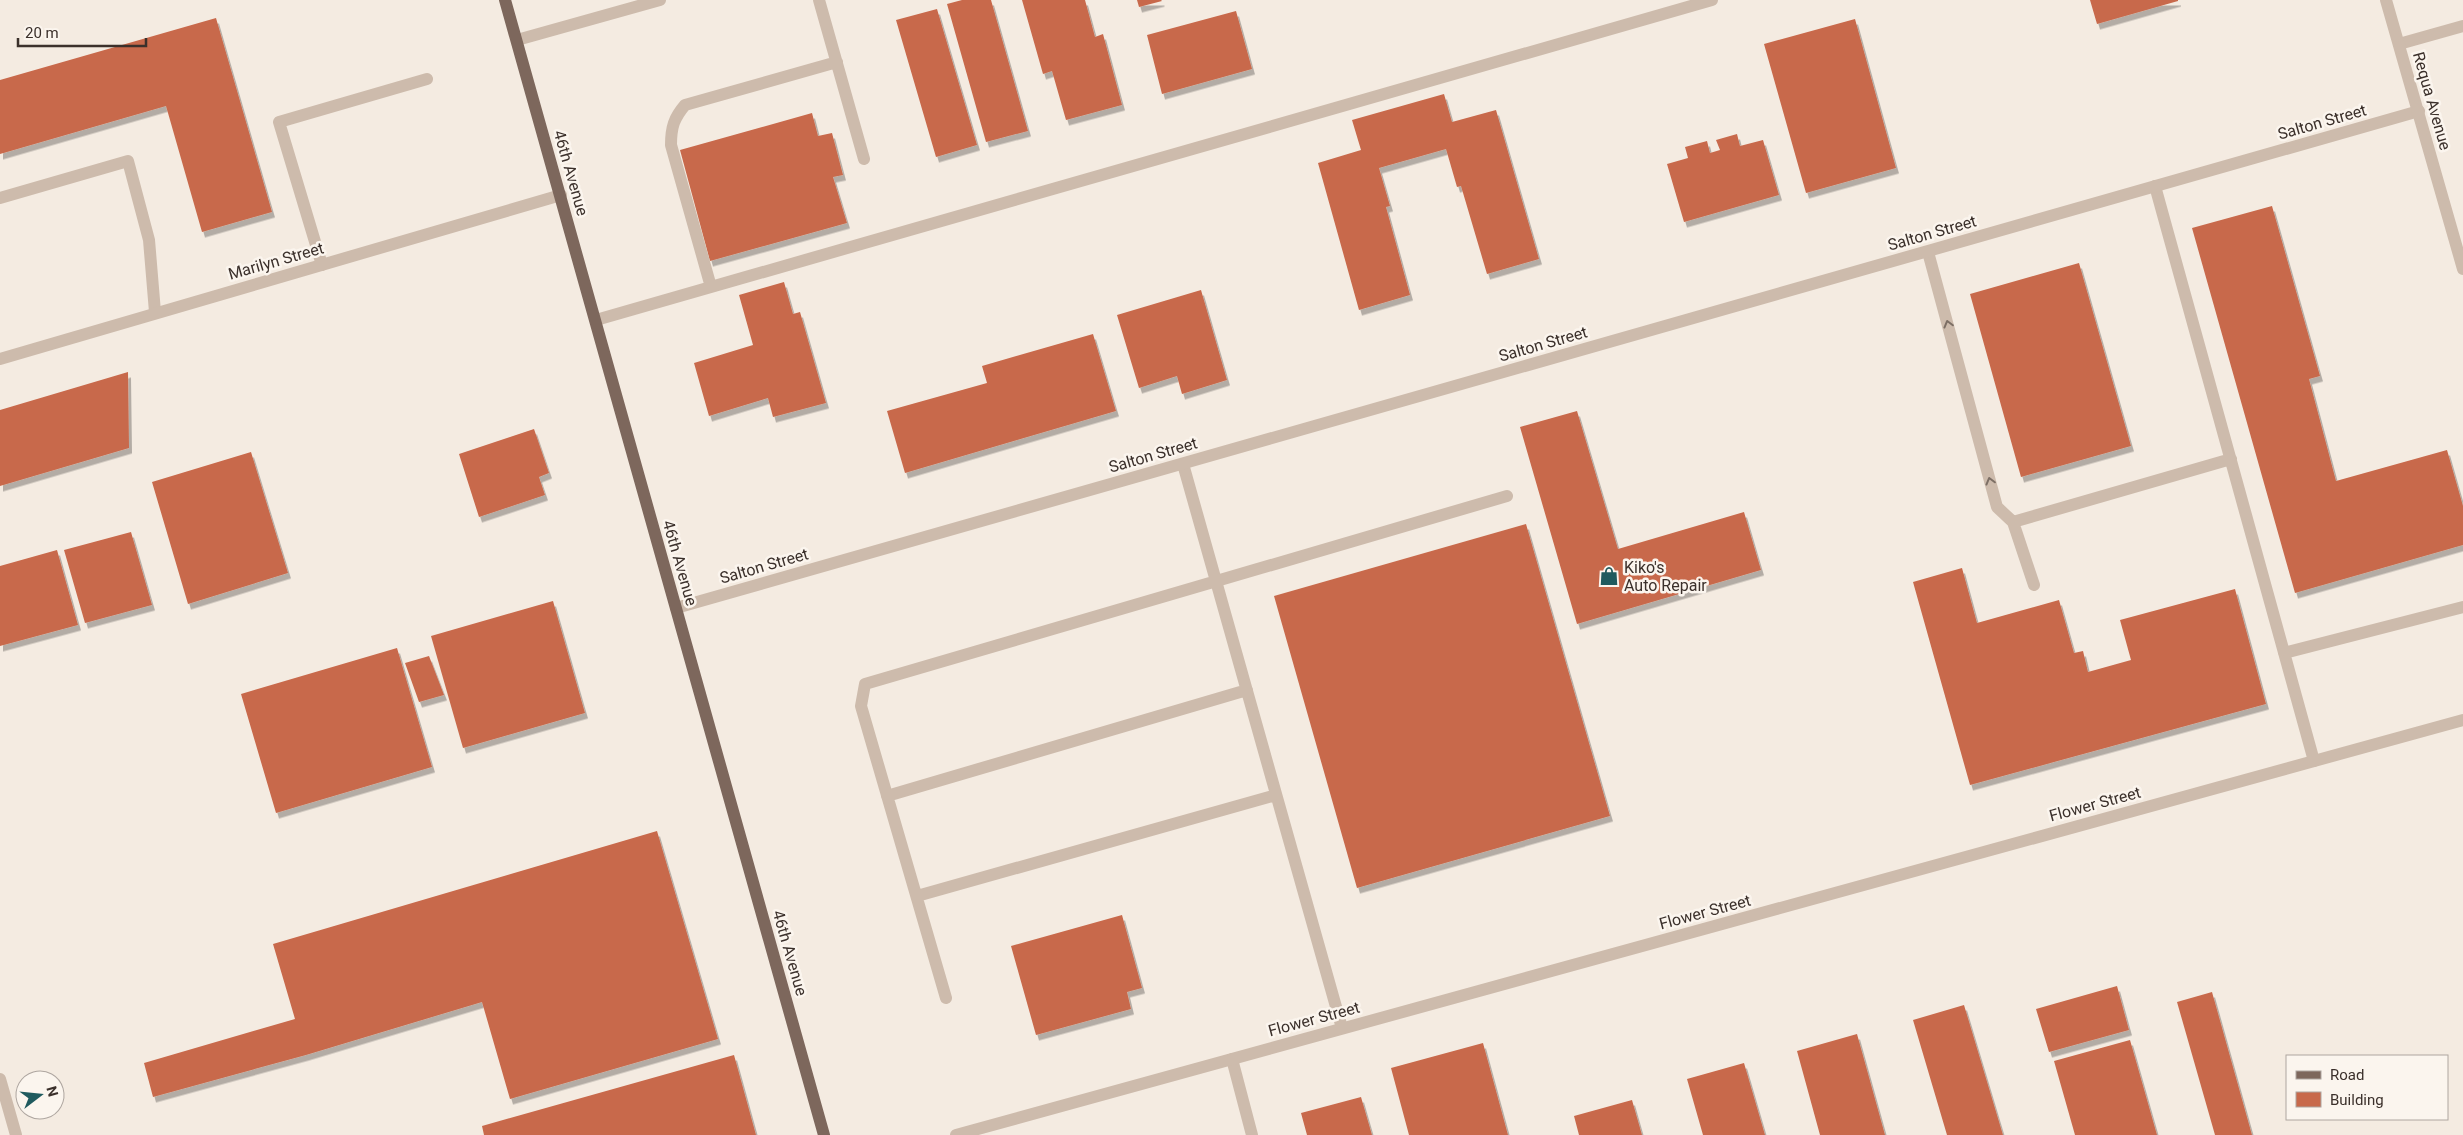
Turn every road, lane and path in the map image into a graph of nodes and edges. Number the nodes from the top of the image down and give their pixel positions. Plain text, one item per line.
1 (505, 0) edge
2 (660, 0) edge
3 (819, 0) edge
4 (1712, 0) edge
5 (2386, 0) edge
6 (2463, 26) edge
7 (517, 40) junction
8 (2399, 44) junction
9 (837, 62) junction
10 (427, 78) dead end
11 (2418, 111) junction
12 (864, 159) dead end
13 (2155, 186) junction
14 (561, 196) junction
15 (0, 198) edge
16 (1928, 252) junction
17 (322, 265) junction
18 (2463, 269) edge
19 (712, 287) junction
20 (156, 312) junction
21 (596, 320) junction
22 (0, 359) edge
23 (2230, 459) junction
24 (1183, 464) junction
25 (1507, 496) dead end
26 (2013, 522) junction
27 (1215, 583) junction
28 (2034, 585) dead end
29 (2463, 607) edge
30 (676, 608) junction
31 (2284, 653) junction
32 (1247, 690) junction
33 (2463, 720) edge
34 (2314, 761) junction
35 (1276, 795) junction
36 (887, 796) junction
37 (917, 896) junction
38 (946, 998) dead end
39 (1342, 1028) junction
40 (1232, 1059) junction
41 (0, 1079) edge
42 (16, 1135) edge
43 (824, 1135) edge
44 (956, 1135) edge
45 (1252, 1135) edge

1 - 7 main road, 46th Avenue
2 - 7 street
3 - 9 street
4 - 19 street
5 - 8 street, Requa Avenue
6 - 8 street
7 - 14 main road, 46th Avenue
8 - 11 street, Requa Avenue
9 - 12 street
9 - 19 street
10 - 17 street
11 - 13 street, Salton Street
11 - 18 street, Requa Avenue
13 - 16 street, Salton Street
13 - 23 street
14 - 17 street, Marilyn Street
14 - 21 main road, 46th Avenue
15 - 20 street
16 - 24 street, Salton Street
26 -> 16 street
17 - 20 street, Marilyn Street
19 - 21 street
20 - 22 street, Marilyn Street
21 - 30 main road, 46th Avenue
23 - 26 street
23 - 31 street
24 - 27 street
24 - 30 street, Salton Street
25 - 27 street
26 - 28 street
27 - 32 street
27 - 36 street
29 - 31 street
30 - 43 main road, 46th Avenue
31 - 34 street
32 - 35 street
32 - 36 street
33 - 34 street, Flower Street
34 - 39 street, Flower Street
35 - 37 street
35 - 39 street
36 - 37 street
37 - 38 street
39 - 40 street, Flower Street
40 - 44 street, Flower Street
40 - 45 street
41 - 42 street

